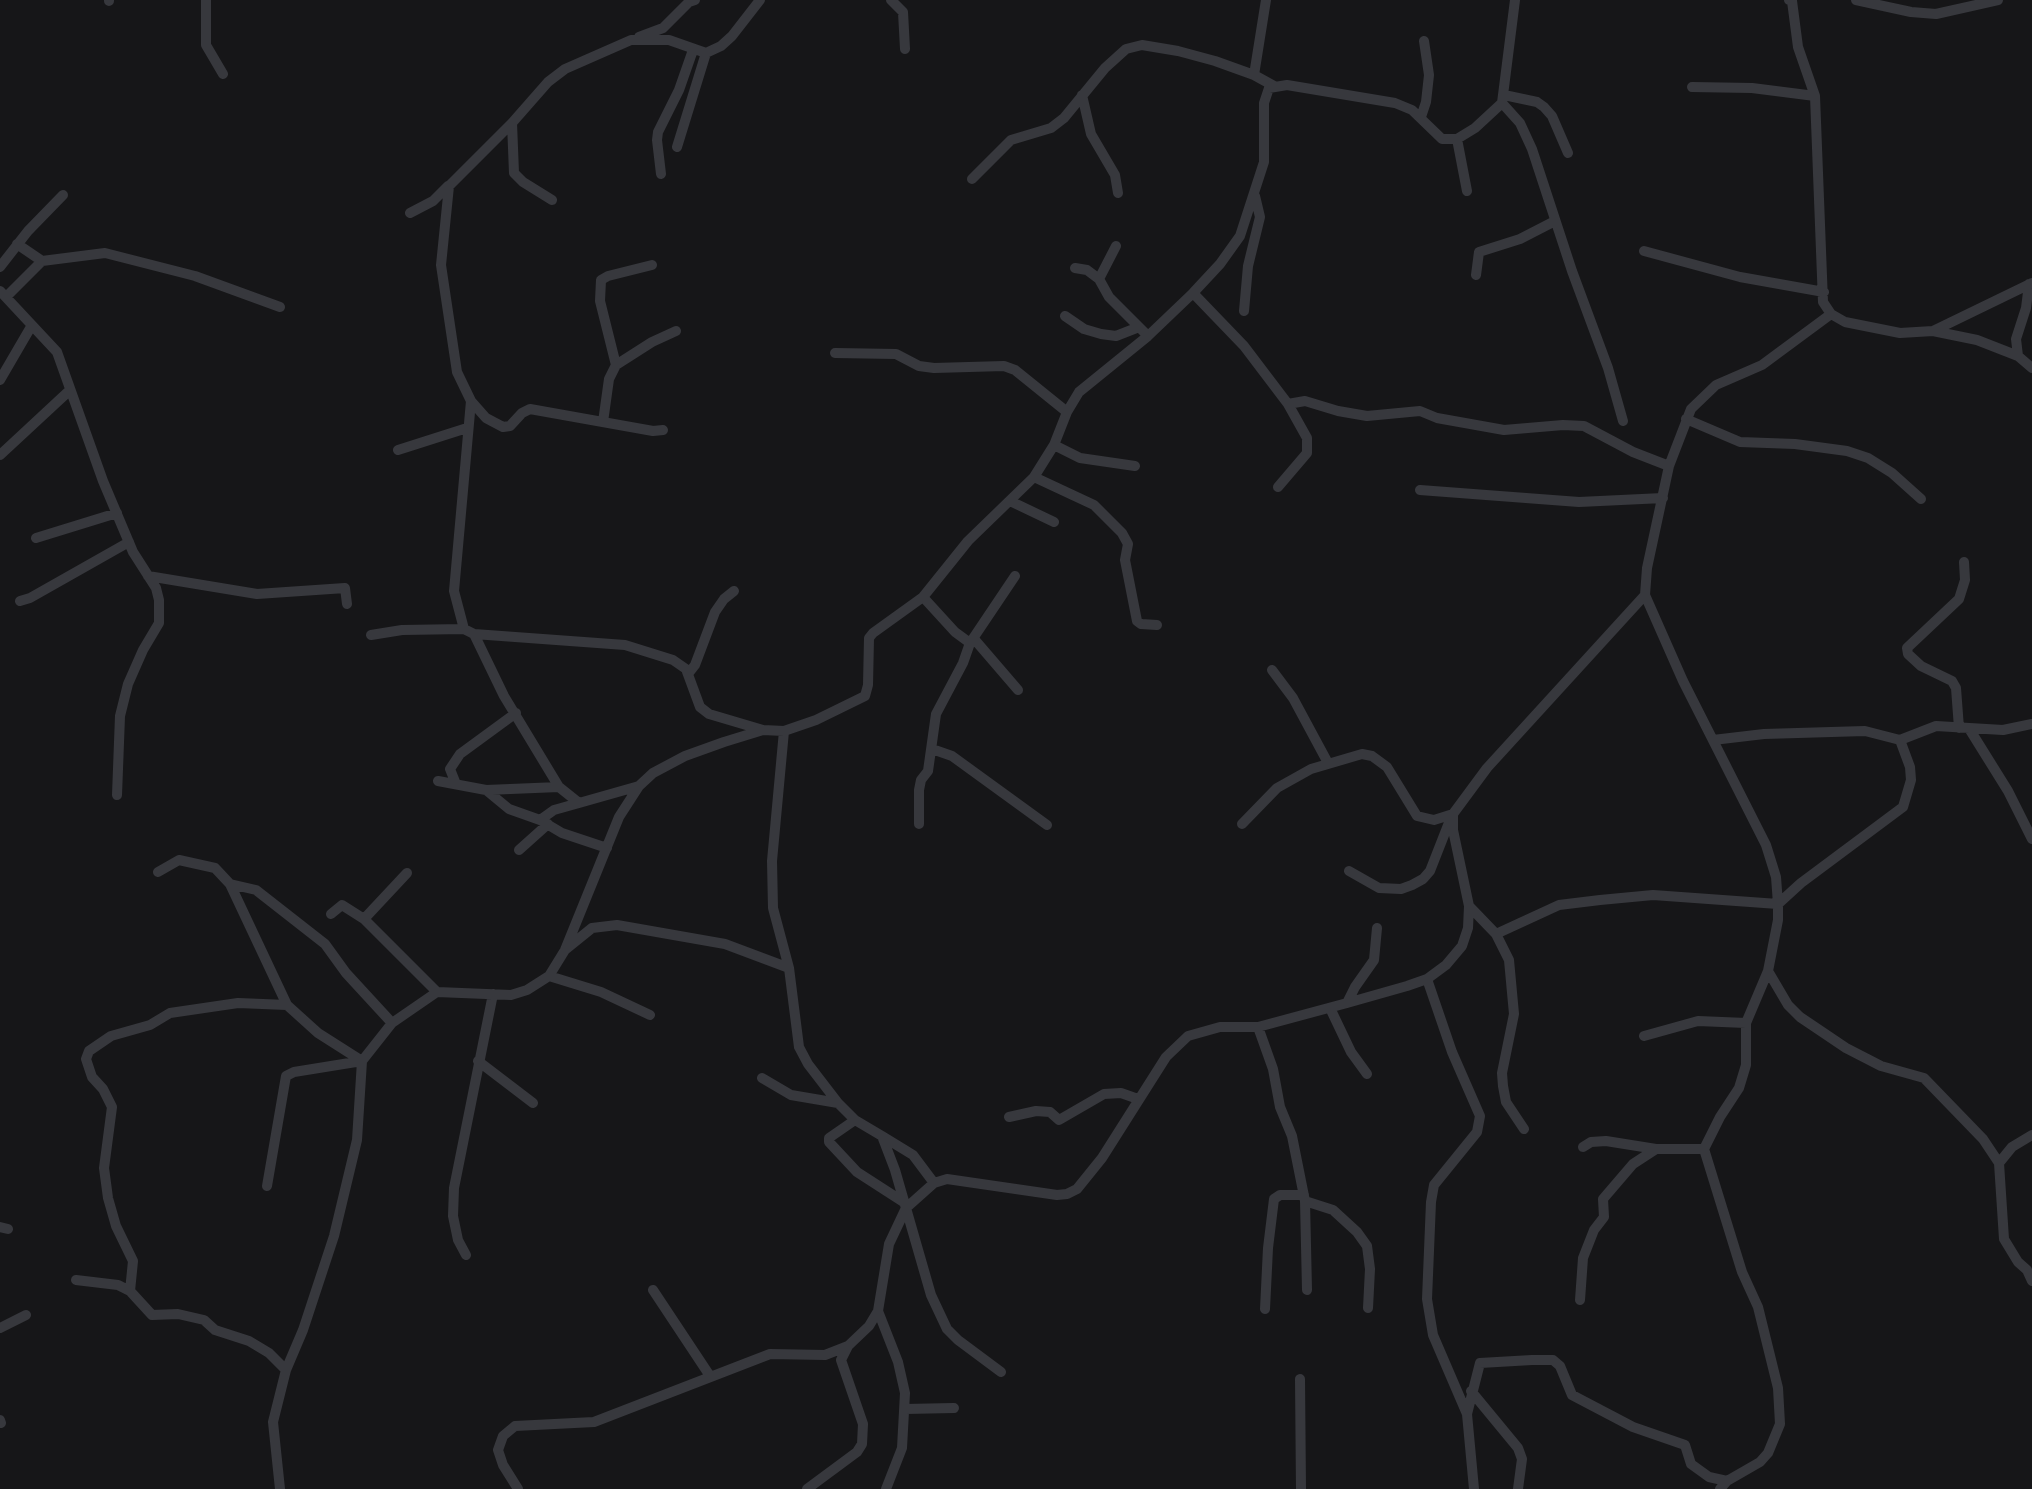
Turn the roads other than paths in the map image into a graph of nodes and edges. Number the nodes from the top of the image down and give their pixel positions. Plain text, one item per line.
1 (206, 0) edge
2 (695, 0) edge
3 (760, 0) edge
4 (891, 0) edge
5 (1266, 0) edge
6 (1515, 0) edge
7 (1792, 0) edge
8 (1856, 0) edge
9 (1998, 0) edge
10 (631, 40) junction
11 (1424, 41) dead end
12 (904, 49) dead end
13 (693, 50) junction
14 (706, 53) junction
15 (223, 74) dead end
16 (1254, 75) junction
17 (1274, 86) junction
18 (1692, 87) dead end
19 (1082, 95) junction
20 (1815, 96) junction
21 (1503, 99) junction
22 (1421, 117) junction
23 (512, 123) junction
24 (1457, 139) junction
25 (677, 147) dead end
26 (1568, 153) dead end
27 (661, 174) dead end
28 (972, 179) dead end
29 (449, 186) junction
30 (1467, 191) dead end
31 (1118, 193) dead end
32 (63, 195) dead end
33 (1254, 195) junction
34 (552, 200) dead end
35 (411, 213) dead end
36 (1555, 221) junction
37 (17, 244) junction
38 (1116, 246) dead end
39 (1644, 251) dead end
40 (42, 261) junction
41 (652, 266) dead end
42 (0, 267) edge
43 (1075, 268) dead end
44 (1476, 275) dead end
45 (1099, 279) junction
46 (2030, 284) edge
47 (1824, 292) junction
48 (4, 293) edge
49 (1193, 293) junction
50 (280, 307) dead end
51 (1244, 310) dead end
52 (1831, 314) junction
53 (1065, 316) dead end
54 (32, 324) junction
55 (1139, 327) junction
56 (676, 331) dead end
57 (1932, 331) junction
58 (1148, 336) junction
59 (835, 353) dead end
60 (2018, 356) junction
61 (616, 365) junction
62 (2032, 368) edge
63 (0, 380) edge
64 (69, 391) junction
65 (471, 401) junction
66 (1288, 404) junction
67 (1067, 412) junction
68 (1686, 419) junction
69 (1623, 421) dead end
70 (603, 422) junction
71 (467, 428) junction
72 (663, 430) dead end
73 (1054, 445) junction
74 (398, 450) dead end
75 (0, 455) edge
76 (1135, 466) dead end
77 (1669, 466) junction
78 (1034, 477) junction
79 (1278, 487) dead end
80 (1420, 490) dead end
81 (1663, 498) junction
82 (1921, 499) dead end
83 (1011, 501) junction
84 (117, 513) junction
85 (1054, 522) dead end
86 (36, 538) dead end
87 (129, 542) junction
88 (1964, 561) dead end
89 (148, 576) junction
90 (1015, 576) dead end
91 (734, 591) dead end
92 (1645, 595) junction
93 (923, 597) junction
94 (20, 601) dead end
95 (347, 604) dead end
96 (1157, 625) dead end
97 (469, 632) junction
98 (371, 635) dead end
99 (972, 642) junction
100 (1272, 670) dead end
101 (688, 674) junction
102 (1018, 690) dead end
103 (516, 713) junction
104 (2032, 724) edge
105 (1965, 729) junction
106 (764, 730) junction
107 (783, 730) junction
108 (1713, 740) junction
109 (1900, 740) junction
110 (932, 749) junction
111 (1328, 763) junction
112 (438, 781) dead end
113 (456, 784) junction
114 (639, 786) junction
115 (559, 787) junction
116 (486, 790) junction
117 (117, 795) dead end
118 (579, 803) junction
119 (1453, 814) junction
120 (544, 822) junction
121 (919, 824) dead end
122 (1242, 824) dead end
123 (1047, 825) dead end
124 (2032, 839) edge
125 (607, 848) junction
126 (519, 850) dead end
127 (158, 872) dead end
128 (1349, 872) dead end
129 (407, 873) dead end
130 (230, 884) junction
131 (1778, 904) junction
132 (1470, 906) junction
133 (331, 914) dead end
134 (364, 919) junction
135 (1377, 928) dead end
136 (1496, 934) junction
137 (565, 950) junction
138 (789, 968) junction
139 (1768, 971) junction
140 (549, 976) junction
141 (1427, 978) junction
142 (437, 992) junction
143 (493, 994) junction
144 (1347, 1003) junction
145 (287, 1005) junction
146 (1330, 1008) junction
147 (650, 1015) dead end
148 (392, 1023) junction
149 (1746, 1023) junction
150 (1258, 1027) junction
151 (1644, 1036) dead end
152 (362, 1061) junction
153 (478, 1061) junction
154 (1367, 1074) dead end
155 (762, 1078) dead end
156 (1138, 1099) junction
157 (533, 1103) dead end
158 (837, 1103) junction
159 (1009, 1117) dead end
160 (855, 1120) junction
161 (1524, 1129) dead end
162 (2032, 1135) edge
163 (882, 1136) junction
164 (1582, 1147) dead end
165 (1656, 1149) junction
166 (1704, 1149) junction
167 (1999, 1163) junction
168 (934, 1183) junction
169 (267, 1186) dead end
170 (1304, 1198) junction
171 (905, 1205) junction
172 (466, 1254) dead end
173 (76, 1280) dead end
174 (2032, 1281) edge
175 (653, 1290) dead end
176 (1307, 1290) dead end
177 (130, 1291) junction
178 (1580, 1300) dead end
179 (1368, 1308) dead end
180 (1266, 1309) dead end
181 (878, 1311) junction
182 (26, 1315) dead end
183 (0, 1328) edge
184 (848, 1346) junction
185 (286, 1370) junction
186 (1001, 1372) dead end
187 (711, 1376) junction
188 (1300, 1379) dead end
189 (1471, 1391) junction
190 (954, 1408) dead end
191 (906, 1409) junction
192 (1467, 1414) junction
193 (1723, 1485) edge
194 (280, 1489) edge
195 (518, 1489) edge
196 (807, 1489) edge
197 (886, 1489) edge
198 (1298, 1489) edge
199 (1474, 1489) edge
200 (1518, 1489) edge

1 - 15 street
2 - 10 street
3 - 14 street
4 - 12 street
5 - 16 street
6 - 21 street
7 - 20 street
8 - 9 street
10 - 13 street
10 - 23 street
11 - 22 street
13 - 14 street
13 - 27 street
14 - 25 street
16 - 17 street
16 - 19 street
17 - 22 street
17 - 33 street
18 - 20 street
19 - 28 street
19 - 31 street
20 - 47 street
21 - 24 street
21 - 26 street
21 - 36 street
22 - 24 street
23 - 29 street
23 - 34 street
24 - 30 street
29 - 35 street
29 - 65 street
32 - 37 street
33 - 49 street
33 - 51 street
36 - 44 street
36 - 69 street
37 - 40 street
37 - 42 street
38 - 45 street
39 - 47 street
40 - 48 street
40 - 50 street
41 - 61 street
43 - 45 street
45 - 55 street
46 - 57 street
46 - 60 street
47 - 52 street
48 - 54 street
49 - 58 street
49 - 66 street
52 - 57 street
52 - 68 street
53 - 55 street
54 - 63 street
54 - 64 street
55 - 58 street
56 - 61 street
57 - 60 street
58 - 67 street
59 - 67 street
60 - 62 street
61 - 70 street
64 - 75 street
64 - 84 street
65 - 70 street
65 - 71 street
66 - 77 street
66 - 79 street
67 - 73 street
68 - 77 street
68 - 82 street
70 - 72 street
71 - 74 street
71 - 97 street
73 - 76 street
73 - 78 street
77 - 81 street
78 - 83 street
78 - 96 street
80 - 81 street
81 - 92 street
83 - 85 street
83 - 93 street
84 - 86 street
84 - 87 street
87 - 89 street
87 - 94 street
88 - 105 street
89 - 95 street
89 - 117 street
90 - 99 street
91 - 101 street
92 - 108 street
92 - 119 street
93 - 99 street
93 - 107 street
97 - 98 street
97 - 101 street
97 - 103 street
99 - 102 street
99 - 110 street
100 - 111 street
101 - 106 street
103 - 113 street
103 - 115 street
104 - 105 street
105 - 109 street
105 - 124 street
106 - 107 street
106 - 114 street
107 - 138 street
108 - 109 street
108 - 131 street
109 - 131 street
110 - 121 street
110 - 123 street
111 - 119 street
111 - 122 street
112 - 113 street
113 - 116 street
114 - 118 street
114 - 125 street
115 - 116 street
115 - 118 street
116 - 120 street
118 - 120 street
119 - 128 street
119 - 132 street
120 - 125 street
120 - 126 street
125 - 137 street
127 - 130 street
129 - 134 street
130 - 145 street
130 - 148 street
131 - 136 street
131 - 139 street
132 - 136 street
132 - 141 street
133 - 134 street
134 - 142 street
135 - 144 street
136 - 161 street
137 - 138 street
137 - 140 street
138 - 158 street
139 - 149 street
139 - 167 street
140 - 143 street
140 - 147 street
141 - 144 street
141 - 192 street
142 - 143 street
142 - 148 street
143 - 153 street
144 - 146 street
145 - 152 street
145 - 177 street
146 - 150 street
146 - 154 street
148 - 152 street
149 - 151 street
149 - 166 street
150 - 156 street
150 - 170 street
152 - 169 street
152 - 185 street
153 - 157 street
153 - 172 street
155 - 158 street
156 - 159 street
156 - 168 street
158 - 160 street
160 - 163 street
160 - 171 street
162 - 167 street
163 - 168 street
163 - 171 street
164 - 165 street
165 - 166 street
165 - 178 street
166 - 193 street
167 - 174 street
168 - 171 street
170 - 176 street
170 - 179 street
170 - 180 street
171 - 181 street
171 - 186 street
173 - 177 street
175 - 187 street
177 - 185 street
181 - 184 street
181 - 191 street
182 - 183 street
184 - 187 street
184 - 196 street
185 - 194 street
187 - 195 street
188 - 198 street
189 - 192 street
189 - 193 street
189 - 200 street
190 - 191 street
191 - 197 street
192 - 199 street

